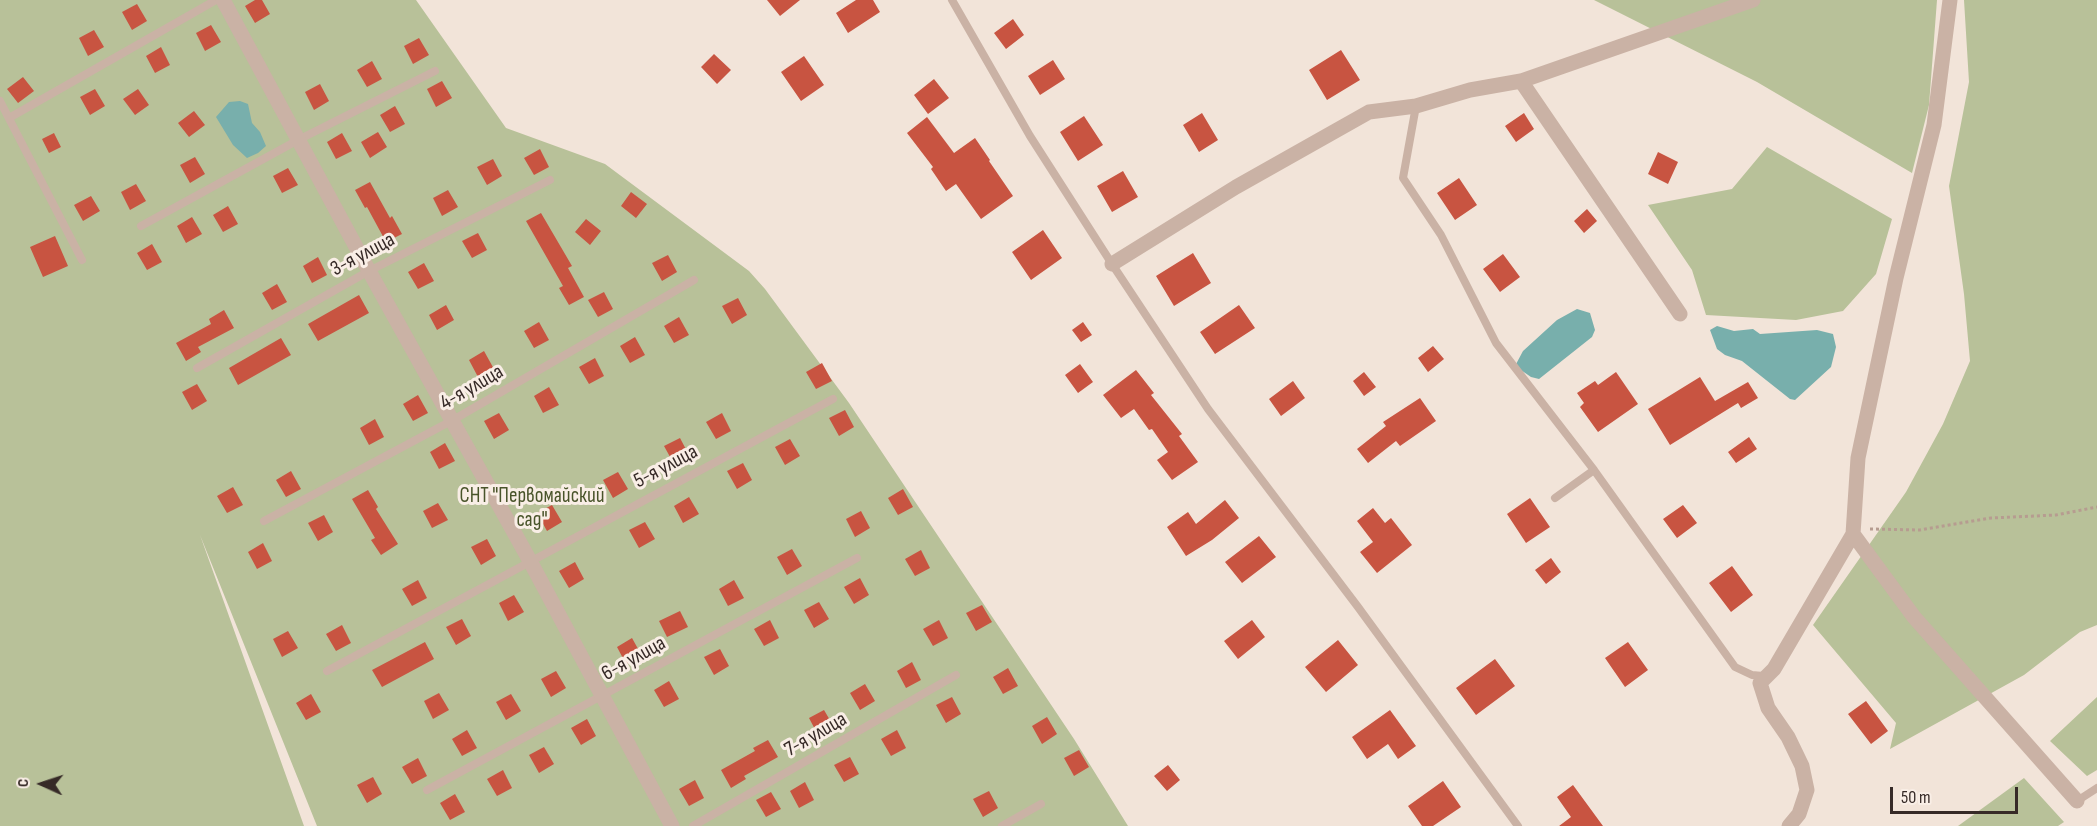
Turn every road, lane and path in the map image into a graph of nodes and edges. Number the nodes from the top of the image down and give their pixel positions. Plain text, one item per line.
1 (216, 0) edge
2 (224, 0) edge
3 (952, 0) edge
4 (1753, 0) edge
5 (1950, 0) edge
6 (435, 71) dead end
7 (1521, 81) junction
8 (0, 101) edge
9 (1416, 106) junction
10 (9, 118) junction
11 (300, 139) junction
12 (550, 180) dead end
13 (141, 226) dead end
14 (82, 260) dead end
15 (1112, 264) junction
16 (369, 271) junction
17 (693, 280) dead end
18 (1680, 314) dead end
19 (197, 368) dead end
20 (833, 399) dead end
21 (453, 420) junction
22 (1594, 470) junction
23 (1555, 498) dead end
24 (2097, 507) edge
25 (264, 521) dead end
26 (1853, 529) junction
27 (857, 558) dead end
28 (530, 561) junction
29 (1774, 669) junction
30 (327, 671) dead end
31 (956, 675) dead end
32 (602, 696) junction
33 (2097, 788) edge
34 (427, 790) dead end
35 (2077, 801) joint
36 (1041, 804) dead end
37 (672, 826) edge
38 (693, 826) edge
39 (1002, 826) edge
40 (1518, 826) edge
41 (1789, 826) edge

1 - 10 lane
2 - 11 street
3 - 15 lane
4 - 7 street
5 - 26 street
6 - 11 lane
7 - 9 street
7 - 18 street
8 - 10 lane
9 - 15 street
9 - 22 lane
10 - 14 lane
11 - 13 lane
11 - 16 street
12 - 16 lane, 3-я улица
15 - 40 lane
16 - 19 lane, 3-я улица
16 - 21 street
17 - 21 lane, 4-я улица
20 - 28 lane, 5-я улица
21 - 25 lane, 4-я улица
21 - 28 street
22 - 23 lane
22 - 29 lane
24 - 26 path
26 - 29 street
26 - 35 street
27 - 32 lane, 6-я улица
28 - 30 lane, 5-я улица
28 - 32 street
29 - 41 street
31 - 38 lane, 7-я улица
32 - 34 lane, 6-я улица
32 - 37 street
33 - 35 lane
36 - 39 lane

